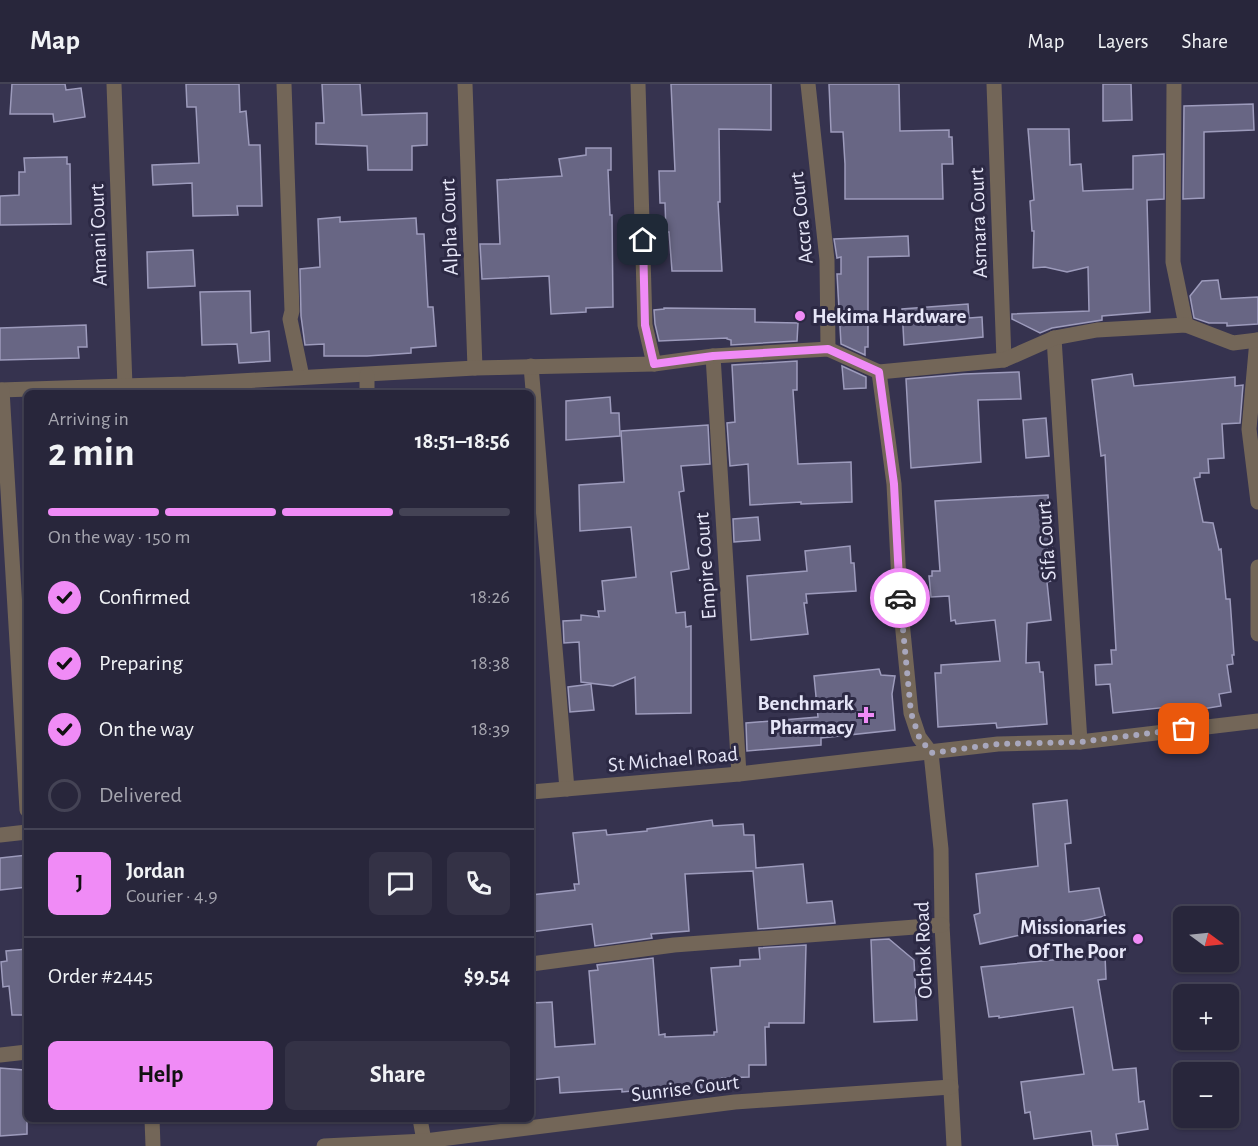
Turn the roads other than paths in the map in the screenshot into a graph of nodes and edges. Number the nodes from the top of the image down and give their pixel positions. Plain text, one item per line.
1 (114, 84) edge
2 (284, 84) edge
3 (465, 84) edge
4 (638, 84) edge
5 (808, 84) edge
6 (994, 84) edge
7 (1174, 84) edge
8 (1186, 325) junction
9 (1054, 338) junction
10 (1257, 340) edge
11 (828, 349) junction
12 (713, 356) junction
13 (1004, 360) junction
14 (654, 364) junction
15 (531, 366) junction
16 (476, 368) junction
17 (879, 372) junction
18 (367, 375) junction
19 (302, 377) junction
20 (124, 386) junction
21 (186, 388) edge
22 (1, 390) edge
23 (367, 390) edge
24 (533, 390) edge
25 (534, 401) edge
26 (1258, 502) edge
27 (1258, 567) edge
28 (1258, 634) edge
29 (1258, 721) edge
30 (1080, 742) junction
31 (931, 753) junction
32 (24, 762) edge
33 (739, 774) junction
34 (567, 789) junction
35 (534, 792) edge
36 (24, 832) edge
37 (0, 835) edge
38 (942, 925) junction
39 (534, 964) edge
40 (24, 1052) edge
41 (0, 1055) edge
42 (951, 1087) junction
43 (152, 1122) edge
44 (421, 1122) edge
45 (425, 1143) edge
46 (153, 1146) edge
47 (324, 1146) edge
48 (954, 1146) edge

1 - 20 street, Amani Court
2 - 19 street
3 - 16 street, Alpha Court
4 - 14 street
5 - 11 street, Accra Court
6 - 13 street, Asmara Court
7 - 8 street
8 - 9 street
8 - 10 street
9 - 13 street
9 - 30 street, Sifa Court
10 - 26 street
11 - 12 street
11 - 17 street
12 - 14 street
12 - 33 street, Empire Court
13 - 17 street
14 - 15 street
15 - 16 street
15 - 24 street
16 - 18 street
17 - 31 street
18 - 19 street
18 - 23 street
19 - 21 street
20 - 21 street
20 - 22 street
22 - 32 street
25 - 34 street
27 - 28 street
29 - 30 street, St Michael Road
30 - 31 street, St Michael Road
31 - 33 street, St Michael Road
31 - 38 street, Ochok Road
33 - 34 street, St Michael Road
34 - 35 street, St Michael Road
36 - 37 street
38 - 39 street
38 - 42 street, Ochok Road
40 - 41 street
42 - 45 street, Sunrise Court
42 - 48 street, Ochok Road
43 - 46 street
44 - 45 street
45 - 47 street, Sunrise Court

